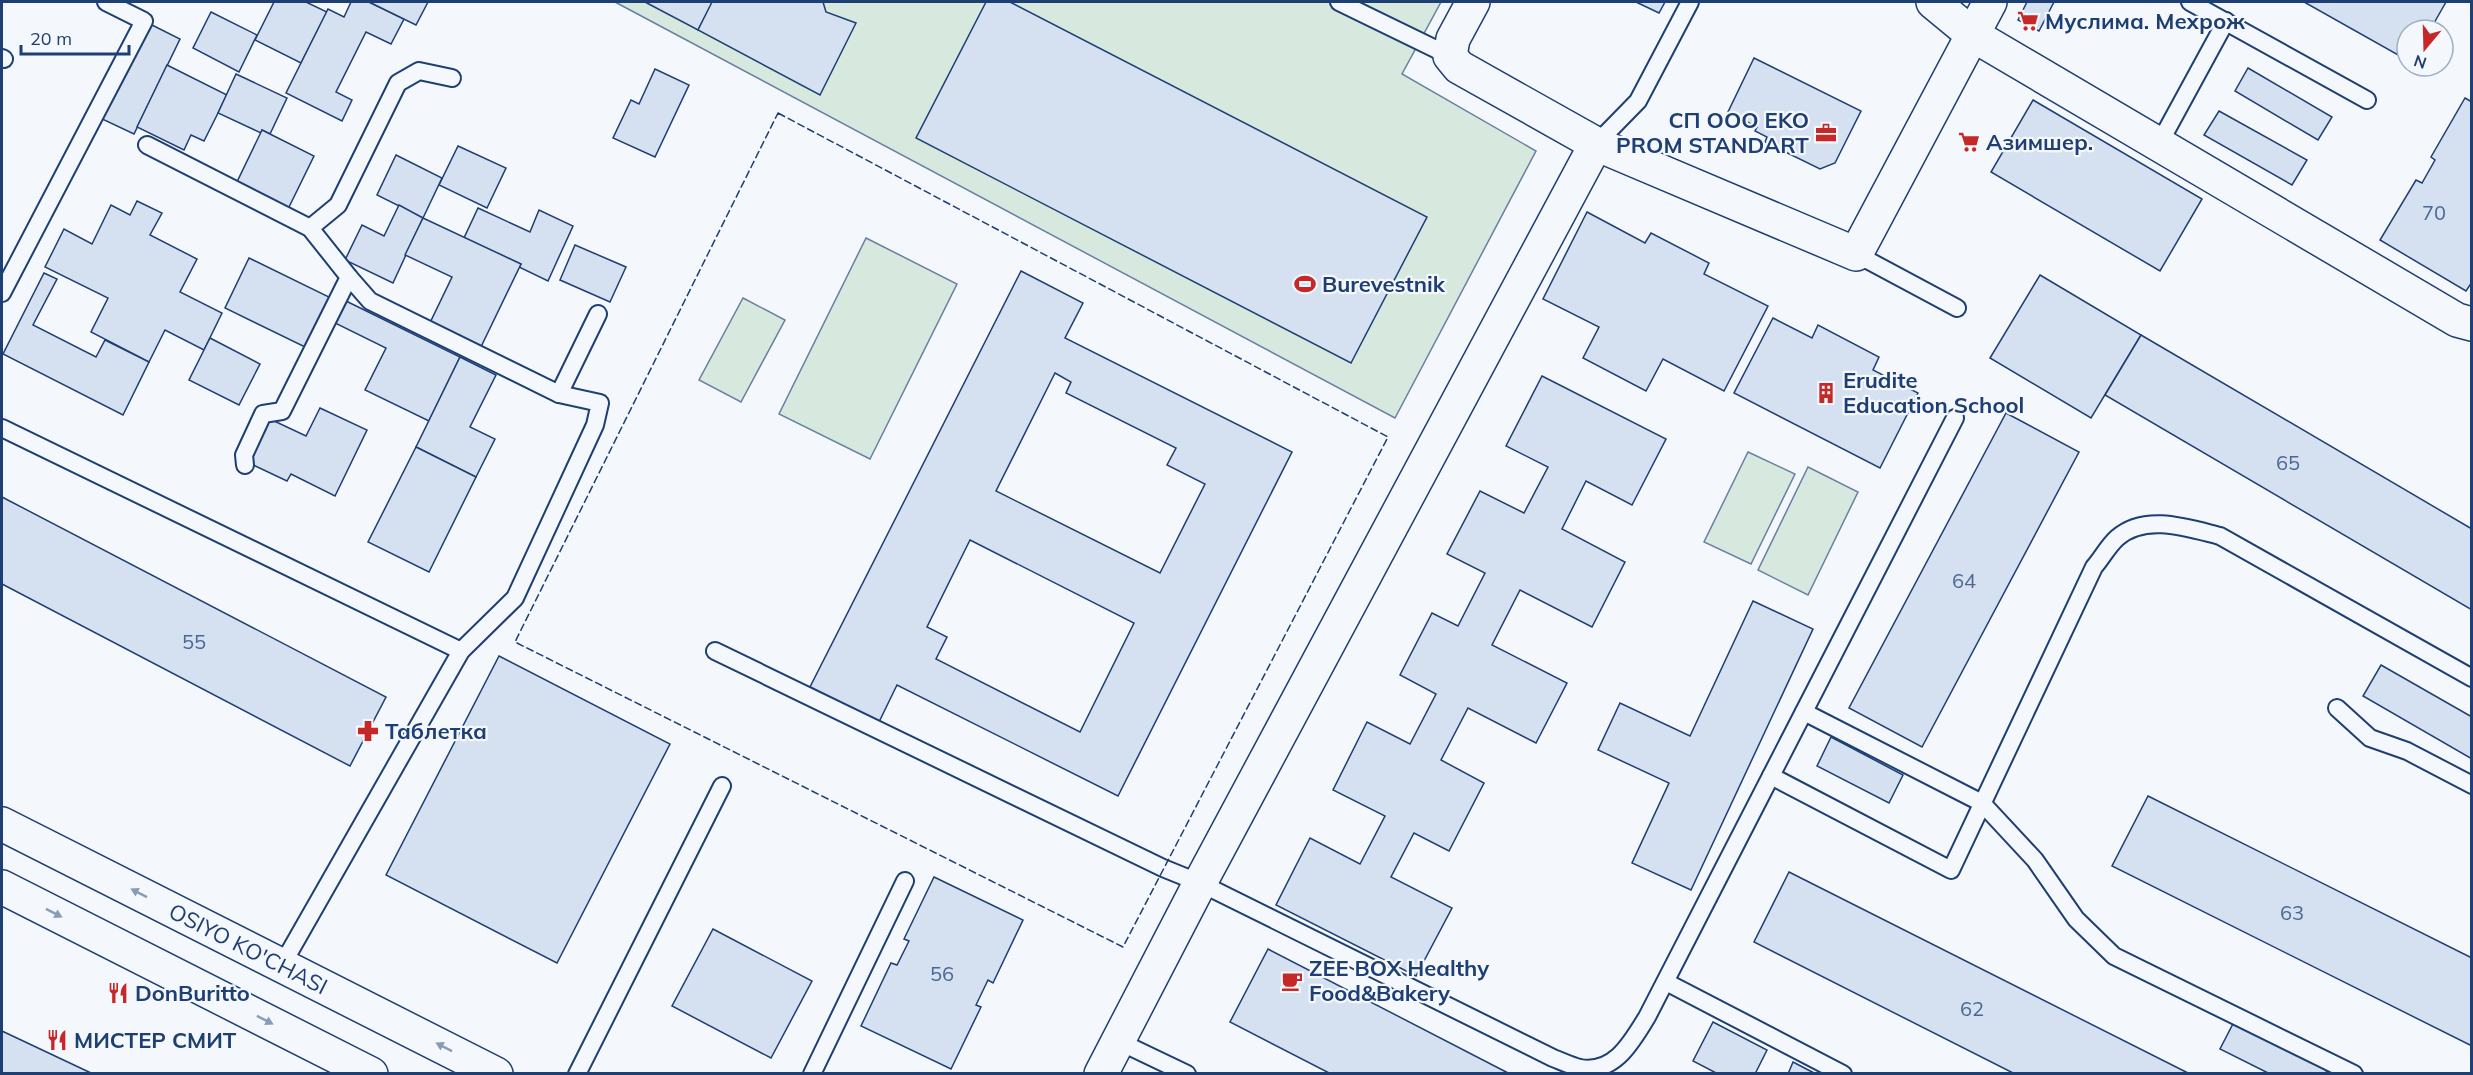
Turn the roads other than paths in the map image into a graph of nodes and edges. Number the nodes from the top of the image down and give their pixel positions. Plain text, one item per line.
1 (106, 2) edge
2 (1339, 2) edge
3 (1473, 2) edge
4 (1690, 2) edge
5 (1933, 2) edge
6 (1990, 2) edge
7 (2190, 2) edge
8 (2226, 21) junction
9 (1973, 35) junction
10 (1450, 56) junction
11 (452, 78) dead end
12 (2367, 100) dead end
13 (1596, 144) junction
14 (2159, 144) junction
15 (147, 145) dead end
16 (310, 228) junction
17 (1856, 254) junction
18 (349, 277) junction
19 (2, 293) edge
20 (1957, 308) dead end
21 (598, 314) dead end
22 (2472, 324) edge
23 (559, 394) junction
24 (1954, 418) dead end
25 (2, 428) edge
26 (245, 465) dead end
27 (461, 651) junction
28 (715, 651) dead end
29 (2472, 678) edge
30 (2337, 708) dead end
31 (1804, 712) junction
32 (1771, 776) junction
33 (2472, 785) edge
34 (722, 786) dead end
35 (1982, 802) junction
36 (2, 824) edge
37 (905, 881) dead end
38 (1200, 883) junction
39 (2, 887) edge
40 (282, 965) junction
41 (1666, 982) junction
42 (1118, 1041) junction
43 (338, 1066) edge
44 (371, 1074) edge
45 (496, 1074) edge
46 (577, 1074) edge
47 (812, 1074) edge
48 (1101, 1074) edge
49 (1187, 1074) edge
50 (1843, 1074) edge
51 (2354, 1074) edge

1 - 19 lane
2 - 10 lane
3 - 10 street
4 - 13 lane
5 - 9 street
6 - 9 street
7 - 8 lane
8 - 12 lane
8 - 14 lane
9 - 14 street
9 - 17 street
10 - 13 street
11 - 16 lane
13 - 17 street
13 - 38 street
14 - 22 street
15 - 16 lane
16 - 18 lane
17 - 20 lane
18 - 23 lane
18 - 26 lane
21 - 23 lane
23 - 27 lane
24 - 31 lane
25 - 27 lane
27 - 40 lane
28 - 38 lane
29 - 35 lane
30 - 33 lane
31 - 32 lane
31 - 35 lane
32 - 35 lane
32 - 41 lane
34 - 46 lane
35 - 51 lane
40 -> 36 street, OSIYO KO'CHASI
37 - 47 lane
38 - 41 lane
38 - 42 street
39 -> 43 street
45 -> 40 street, OSIYO KO'CHASI
41 - 50 lane
42 - 48 street
42 - 49 lane
43 - 44 street

